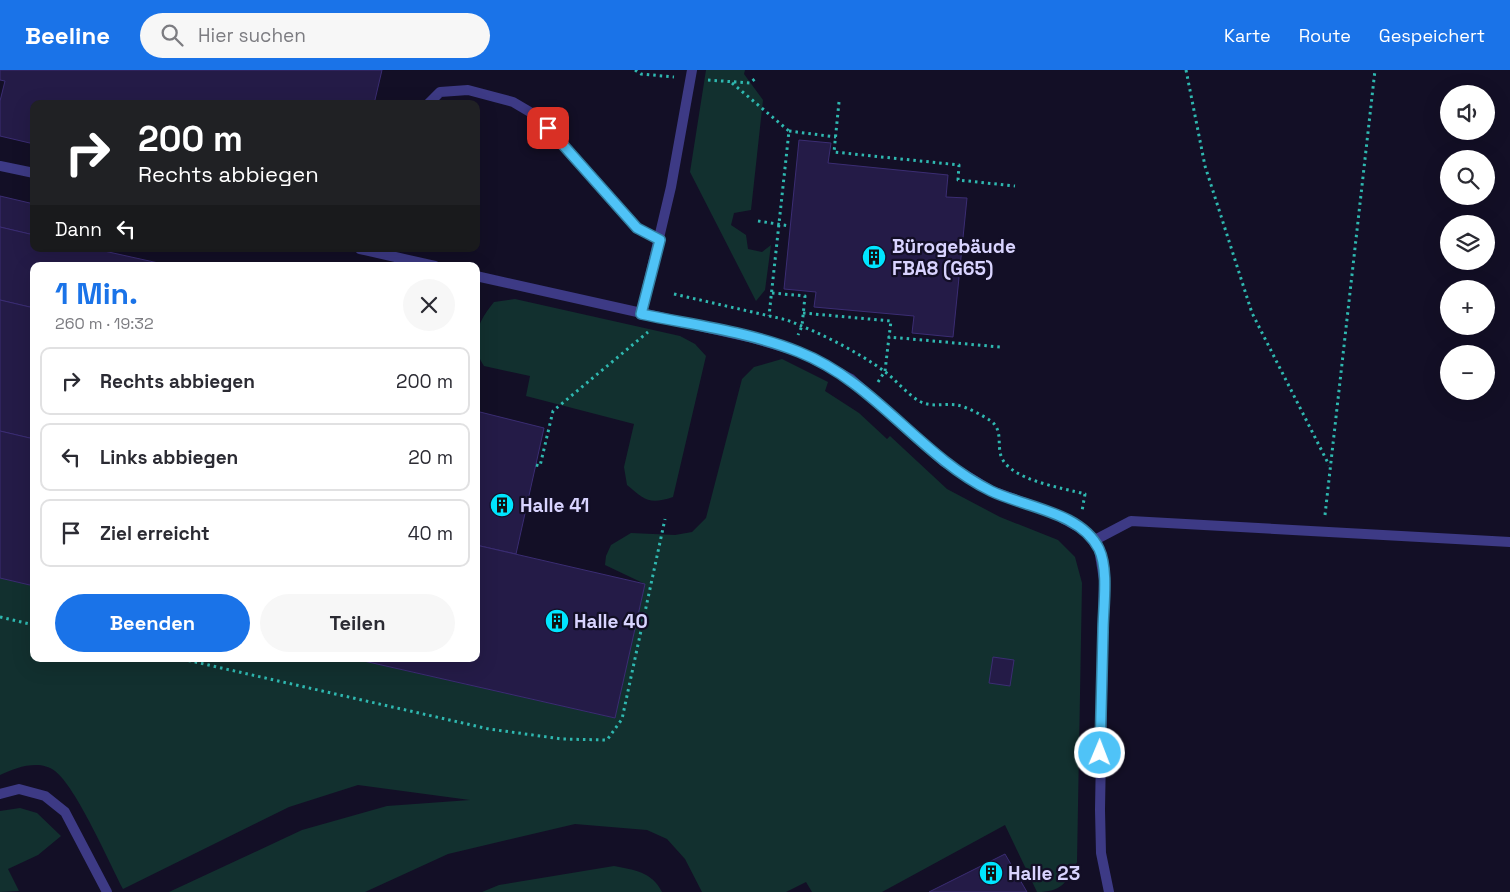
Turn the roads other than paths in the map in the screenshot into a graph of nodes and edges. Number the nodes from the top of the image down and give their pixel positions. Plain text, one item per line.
1 (692, 70) edge
2 (432, 100) edge
3 (0, 166) edge
4 (30, 172) edge
5 (660, 240) junction
6 (388, 252) edge
7 (422, 262) edge
8 (480, 277) edge
9 (641, 314) junction
10 (1093, 541) junction
11 (1510, 542) edge
12 (0, 794) edge
13 (107, 892) edge
14 (1109, 892) edge

1 - 5 lane
2 - 5 lane
3 - 4 lane
5 - 9 lane
6 - 7 lane
8 - 9 lane
9 - 10 lane
10 - 11 lane
10 - 14 lane
12 - 13 lane

